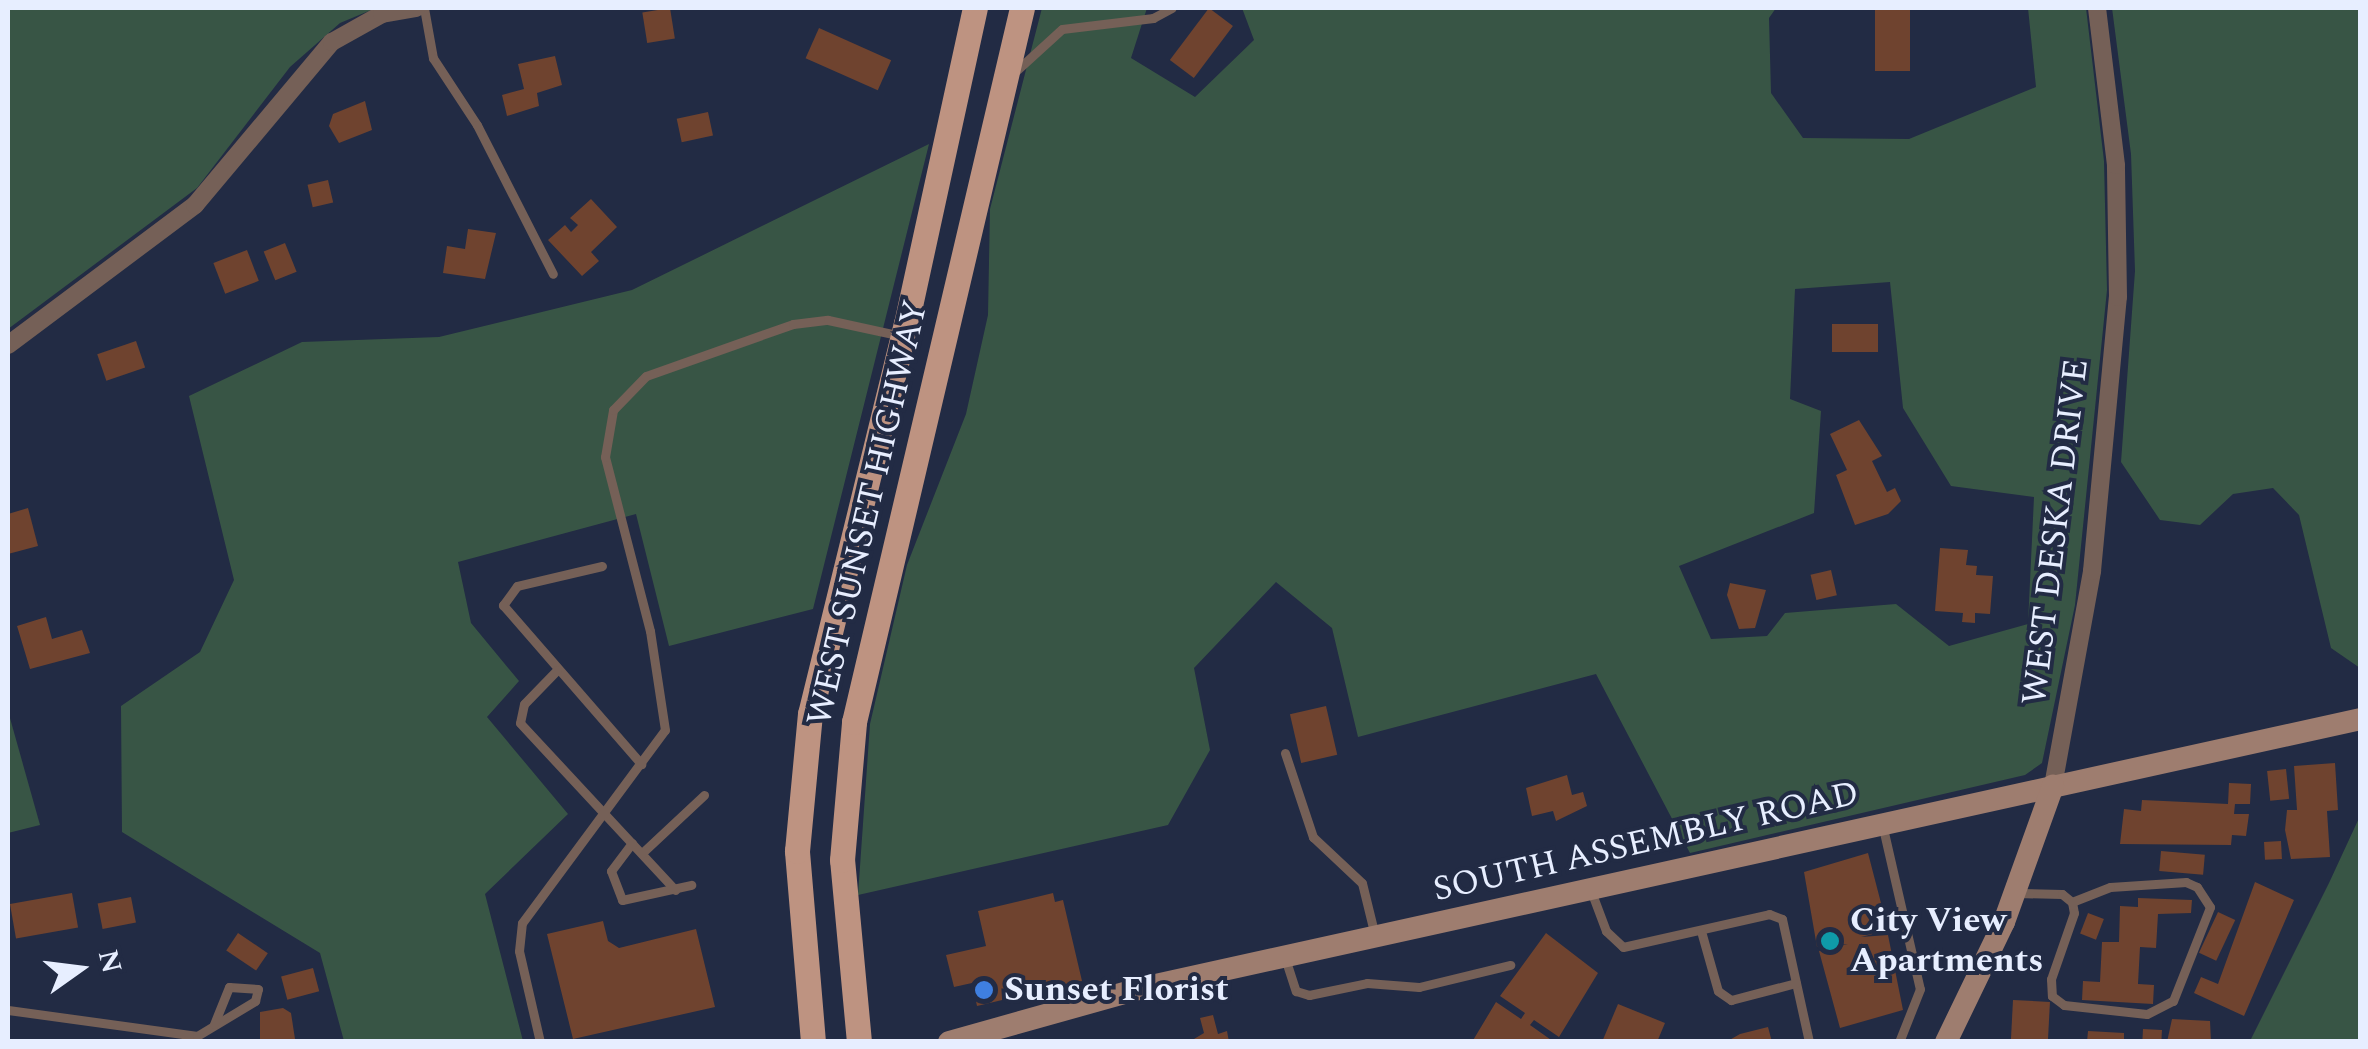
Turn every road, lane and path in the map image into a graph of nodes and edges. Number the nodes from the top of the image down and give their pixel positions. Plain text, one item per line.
1 (420, 8) edge
2 (975, 8) edge
3 (1022, 8) edge
4 (1172, 8) edge
5 (2097, 8) edge
6 (1002, 84) junction
7 (553, 274) dead end
8 (903, 336) junction
9 (8, 345) edge
10 (602, 566) dead end
11 (557, 670) junction
12 (2360, 719) edge
13 (1285, 753) dead end
14 (642, 764) junction
15 (2053, 786) junction
16 (704, 795) dead end
17 (603, 810) junction
18 (1882, 825) junction
19 (632, 843) junction
20 (642, 853) junction
21 (692, 885) dead end
22 (674, 890) junction
23 (1591, 891) junction
24 (2014, 893) junction
25 (2072, 902) junction
26 (1700, 931) junction
27 (1376, 939) junction
28 (1285, 958) junction
29 (1510, 964) dead end
30 (1796, 983) junction
31 (8, 1010) edge
32 (214, 1024) junction
33 (540, 1042) edge
34 (813, 1042) edge
35 (859, 1042) edge
36 (948, 1042) edge
37 (1809, 1042) edge
38 (1899, 1042) edge
39 (1946, 1042) edge

1 - 7 lane
1 - 9 street
2 - 8 main road, WEST SUNSET HIGHWAY
3 - 6 main road, WEST SUNSET HIGHWAY
4 - 6 lane
5 - 15 street, WEST DESKA DRIVE
6 - 35 main road, WEST SUNSET HIGHWAY
8 - 14 lane
8 - 34 main road, WEST SUNSET HIGHWAY
10 - 11 lane
11 - 14 lane
11 - 17 lane
12 - 15 street, SOUTH ASSEMBLY ROAD
13 - 27 lane
14 - 17 lane
15 - 18 street, SOUTH ASSEMBLY ROAD
15 - 24 street, WEST DESKA DRIVE
16 - 20 lane
17 - 19 lane
17 - 33 lane
18 - 23 street, SOUTH ASSEMBLY ROAD
18 - 38 lane
19 - 20 lane
19 - 22 lane
20 - 22 lane
21 - 22 lane
23 - 26 lane
23 - 27 street, SOUTH ASSEMBLY ROAD
24 - 25 lane
24 - 39 street, WEST DESKA DRIVE
25 - 25 lane
26 - 30 lane
26 - 30 lane
27 - 28 street, SOUTH ASSEMBLY ROAD
28 - 29 lane
28 - 36 street, SOUTH ASSEMBLY ROAD
30 - 37 lane
31 - 32 lane
32 - 32 lane

